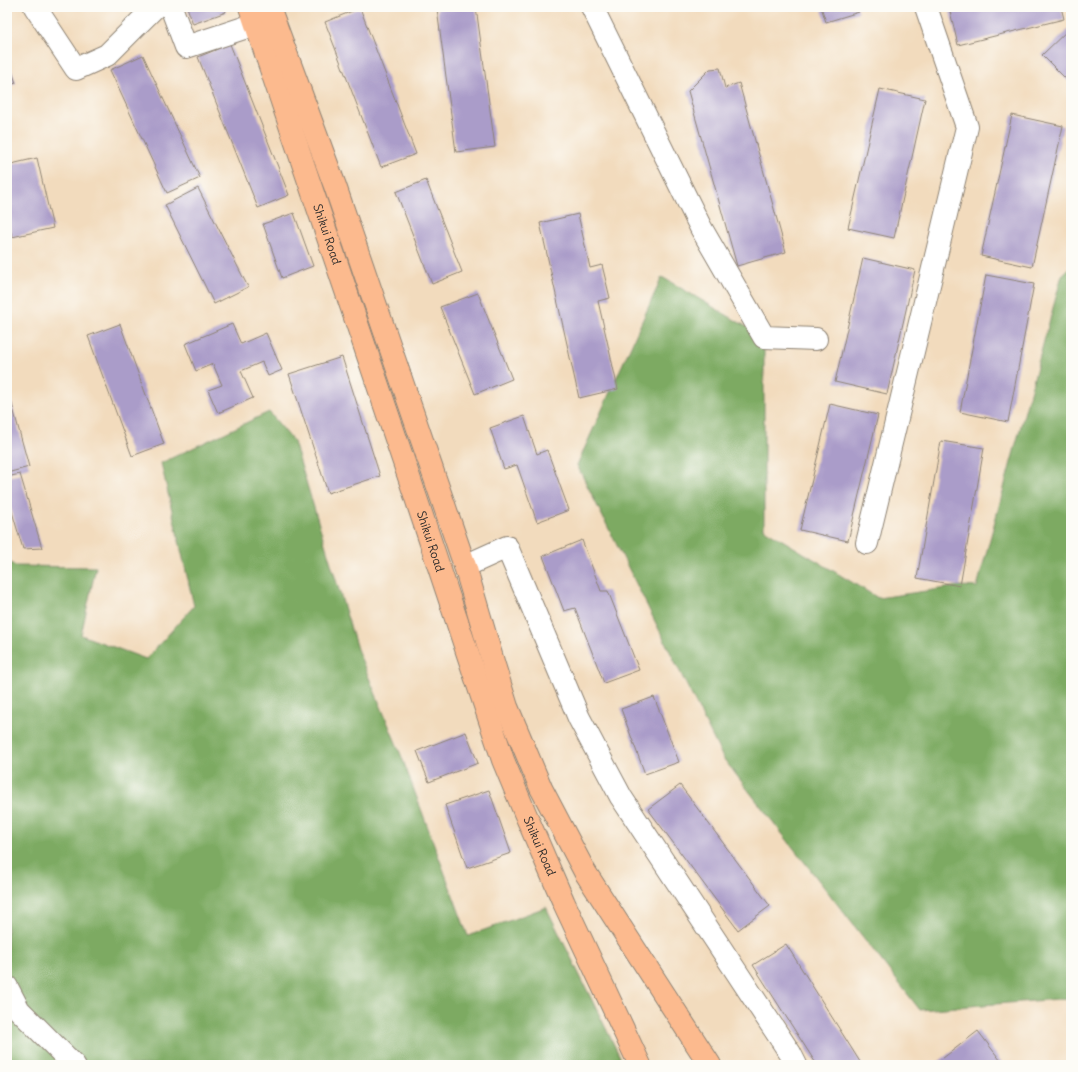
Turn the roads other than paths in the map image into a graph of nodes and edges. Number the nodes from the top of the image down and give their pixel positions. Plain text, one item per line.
1 (35, 7) edge
2 (155, 7) edge
3 (171, 7) edge
4 (269, 7) edge
5 (592, 7) edge
6 (926, 7) edge
7 (253, 16) edge
8 (816, 339) dead end
9 (867, 543) dead end
10 (465, 566) junction
11 (7, 987) edge
12 (74, 1065) edge
13 (640, 1065) edge
14 (710, 1065) edge
15 (796, 1065) edge

1 - 2 street
3 - 7 street
4 - 10 main road
5 - 8 street
6 - 9 street
7 - 13 main road, Shikui Road
10 - 14 main road
10 - 15 street
11 - 12 street

